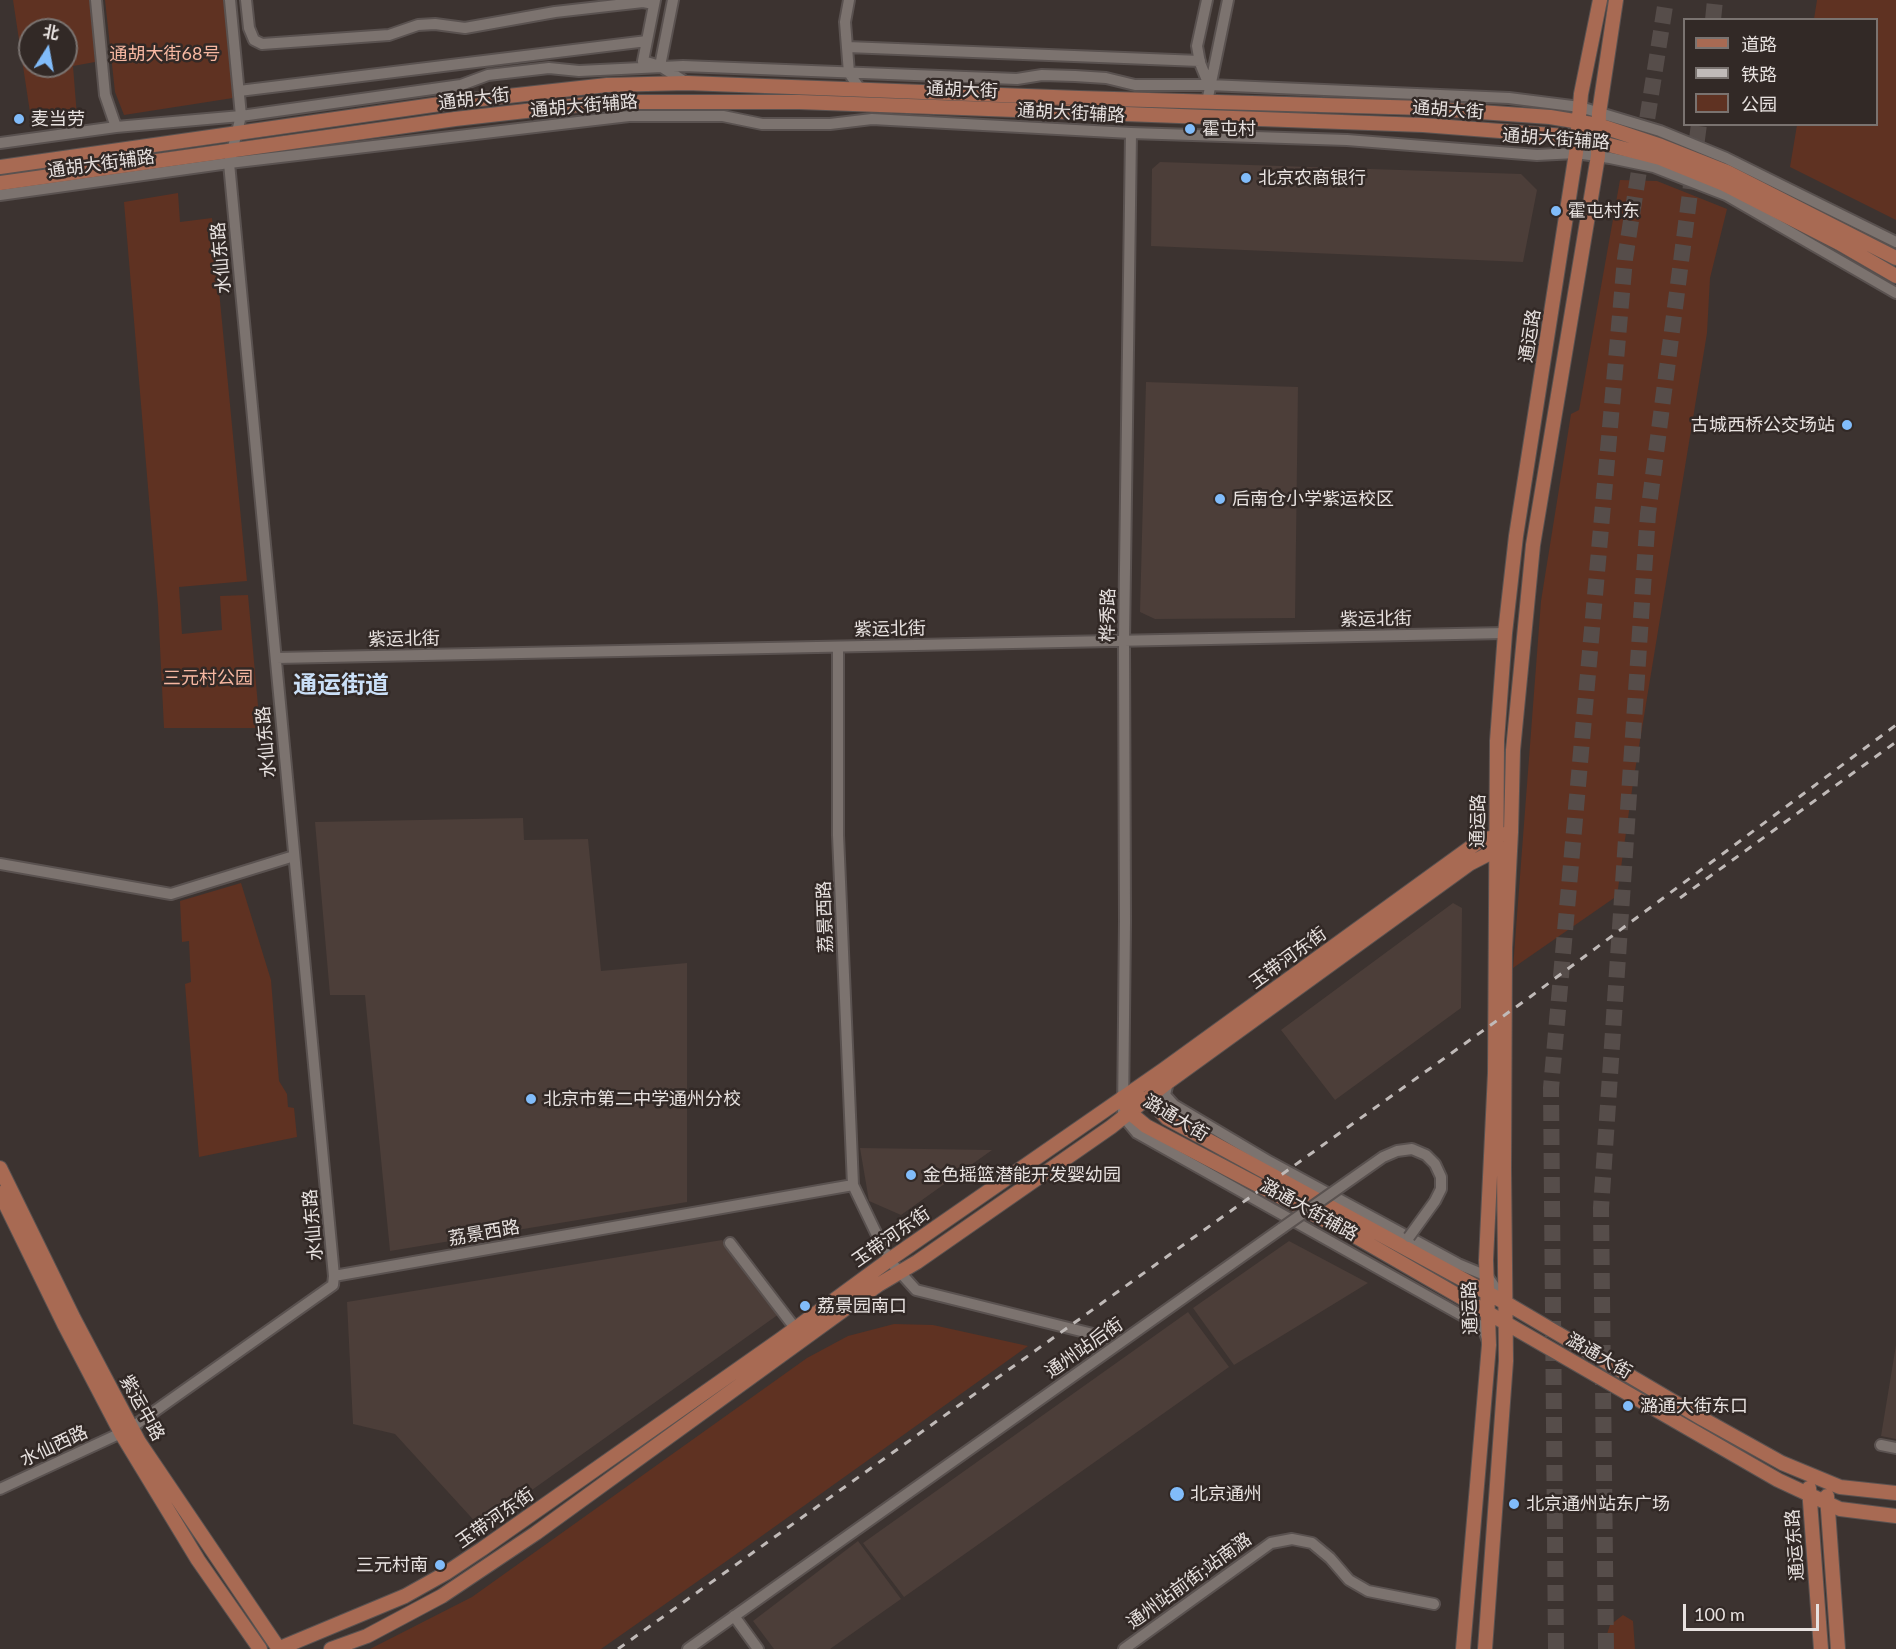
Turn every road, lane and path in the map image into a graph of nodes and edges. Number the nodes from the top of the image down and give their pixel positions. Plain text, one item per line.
1 (96, 0) edge
2 (230, 0) edge
3 (246, 0) edge
4 (673, 0) edge
5 (849, 0) edge
6 (1207, 0) edge
7 (1228, 0) edge
8 (1600, 0) edge
9 (1616, 0) edge
10 (655, 2) edge
11 (647, 40) junction
12 (847, 47) junction
13 (1200, 60) junction
14 (640, 64) junction
15 (660, 66) junction
16 (849, 73) junction
17 (687, 82) junction
18 (627, 84) junction
19 (1209, 86) junction
20 (861, 89) junction
21 (238, 91) junction
22 (1207, 102) junction
23 (1580, 107) junction
24 (241, 116) junction
25 (1598, 119) junction
26 (1579, 123) junction
27 (116, 126) junction
28 (237, 133) junction
29 (1131, 133) junction
30 (1578, 137) junction
31 (1598, 141) junction
32 (0, 143) edge
33 (1576, 153) junction
34 (231, 156) junction
35 (1598, 156) junction
36 (0, 167) edge
37 (0, 183) edge
38 (0, 195) edge
39 (1896, 242) edge
40 (1896, 258) edge
41 (1896, 276) edge
42 (1896, 293) edge
43 (1505, 633) junction
44 (1124, 641) junction
45 (838, 647) junction
46 (276, 658) junction
47 (1496, 835) junction
48 (1510, 838) junction
49 (1495, 850) junction
50 (294, 856) junction
51 (0, 864) edge
52 (1168, 1082) junction
53 (1122, 1098) junction
54 (1148, 1099) junction
55 (1126, 1114) junction
56 (0, 1168) edge
57 (853, 1185) junction
58 (0, 1193) edge
59 (1409, 1237) junction
60 (729, 1243) dead end
61 (889, 1260) junction
62 (899, 1271) junction
63 (334, 1276) junction
64 (1487, 1276) junction
65 (1488, 1292) junction
66 (1506, 1303) junction
67 (1488, 1315) junction
68 (1506, 1323) junction
69 (795, 1328) junction
70 (1105, 1337) dead end
71 (1489, 1345) junction
72 (126, 1431) junction
73 (1881, 1445) dead end
74 (1896, 1448) edge
75 (1808, 1474) junction
76 (1826, 1481) junction
77 (0, 1489) edge
78 (1809, 1493) junction
79 (1896, 1493) edge
80 (1827, 1502) junction
81 (1896, 1515) edge
82 (1434, 1604) dead end
83 (734, 1616) junction
84 (261, 1649) edge
85 (279, 1649) edge
86 (331, 1649) edge
87 (688, 1649) edge
88 (758, 1649) edge
89 (1124, 1649) edge
90 (1464, 1649) edge
91 (1485, 1649) edge
92 (1821, 1649) edge
93 (1838, 1649) edge

1 - 27 street
2 - 21 street
3 - 10 street
4 - 15 street
5 - 12 street
6 - 13 street
7 - 19 street
8 - 23 main road, 通运路
9 - 25 main road, 通运路
10 - 11 street
11 - 14 street
11 - 21 street
12 - 13 street
12 - 16 street
13 - 19 street
14 - 15 street, 通胡大街辅路
14 - 18 street
14 - 24 street, 通胡大街辅路
15 - 16 street, 通胡大街辅路
15 - 17 street
16 - 19 street, 通胡大街辅路
16 - 20 street
17 - 18 main road, 通胡大街
17 - 20 main road, 通胡大街
18 - 28 main road, 通胡大街
19 - 22 street
19 - 23 street, 通胡大街辅路
20 - 22 main road, 通胡大街
21 - 24 street
22 - 26 main road, 通胡大街
23 - 25 street, 通胡大街辅路
23 - 26 main road, 通运路
24 - 27 street, 通胡大街辅路
24 - 28 street, 水仙东路
25 - 26 main road, 通胡大街
25 - 31 main road, 通运路
25 - 39 street, 通胡大街辅路
25 - 40 main road, 通胡大街
26 - 30 main road, 通运路
27 - 32 street, 通胡大街辅路
28 - 34 street, 水仙东路
28 - 36 main road, 通胡大街
29 - 33 street, 通胡大街辅路
29 - 34 street, 通胡大街辅路
29 - 44 street, 桦秀路
30 - 31 main road, 通胡大街
30 - 33 main road, 通运路
30 - 34 main road, 通胡大街
31 - 35 main road, 通运路
31 - 41 main road, 通胡大街
33 - 35 street, 通胡大街辅路
33 - 43 main road, 通运路
34 - 37 main road, 通胡大街
34 - 38 street, 通胡大街辅路
34 - 46 street, 水仙东路
35 - 42 street, 通胡大街辅路
35 - 48 main road, 通运路
43 - 44 street, 紫运北街
43 - 47 main road, 通运路
44 - 45 street, 紫运北街
44 - 53 street, 桦秀路
45 - 46 street, 紫运北街
45 - 57 street, 荔景西路
46 - 50 street, 水仙东路
47 - 48 main road, 玉带河东街
47 - 49 main road, 通运路
47 - 53 main road, 玉带河东街
48 - 49 main road, 玉带河东街
48 - 66 main road, 通运路
49 - 52 main road, 玉带河东街
49 - 64 main road, 通运路
50 - 51 street
50 - 63 street, 水仙东路
52 - 54 main road, 玉带河东街
52 - 59 street, 潞通大街辅路
53 - 54 main road, 潞通大街
53 - 55 main road, 潞通大街
53 - 61 main road, 玉带河东街
54 - 55 main road, 玉带河东街
54 - 65 main road, 潞通大街
55 - 62 main road, 玉带河东街
55 - 67 main road, 潞通大街
55 - 71 street, 潞通大街辅路
56 - 72 main road, 紫运中路
57 - 61 street, 荔景西路
57 - 63 street, 荔景西路
58 - 72 main road, 紫运中路
59 - 64 street, 潞通大街辅路
59 - 83 street, 通州站后街, bridge
60 - 69 street
61 - 62 street, 荔景西路
61 - 69 main road, 玉带河东街
62 - 70 street, 荔景西路
62 - 86 main road, 玉带河东街
63 - 72 street, 水仙西路
64 - 65 main road, 通运路
64 - 66 street
65 - 66 main road, 潞通大街
65 - 67 main road, 通运路
66 - 68 main road, 通运路
66 - 75 main road, 潞通大街
67 - 68 main road, 潞通大街
67 - 71 main road, 通运路
68 - 78 main road, 潞通大街
68 - 91 main road, 通运路
69 - 85 main road, 玉带河东街
71 - 90 main road, 通运路
72 - 77 street, 水仙西路
72 - 84 main road, 紫运中路
72 - 85 main road, 紫运中路
73 - 74 street
75 - 76 main road, 潞通大街
75 - 78 main road, 通运东路
76 - 79 main road, 潞通大街
76 - 80 main road, 通运东路
78 - 80 main road, 潞通大街
78 - 92 main road, 通运东路
80 - 81 main road, 潞通大街
80 - 93 main road, 通运东路
82 - 89 street, 通州站前街;站南潞
83 - 87 street, 通州站后街
83 - 88 street

